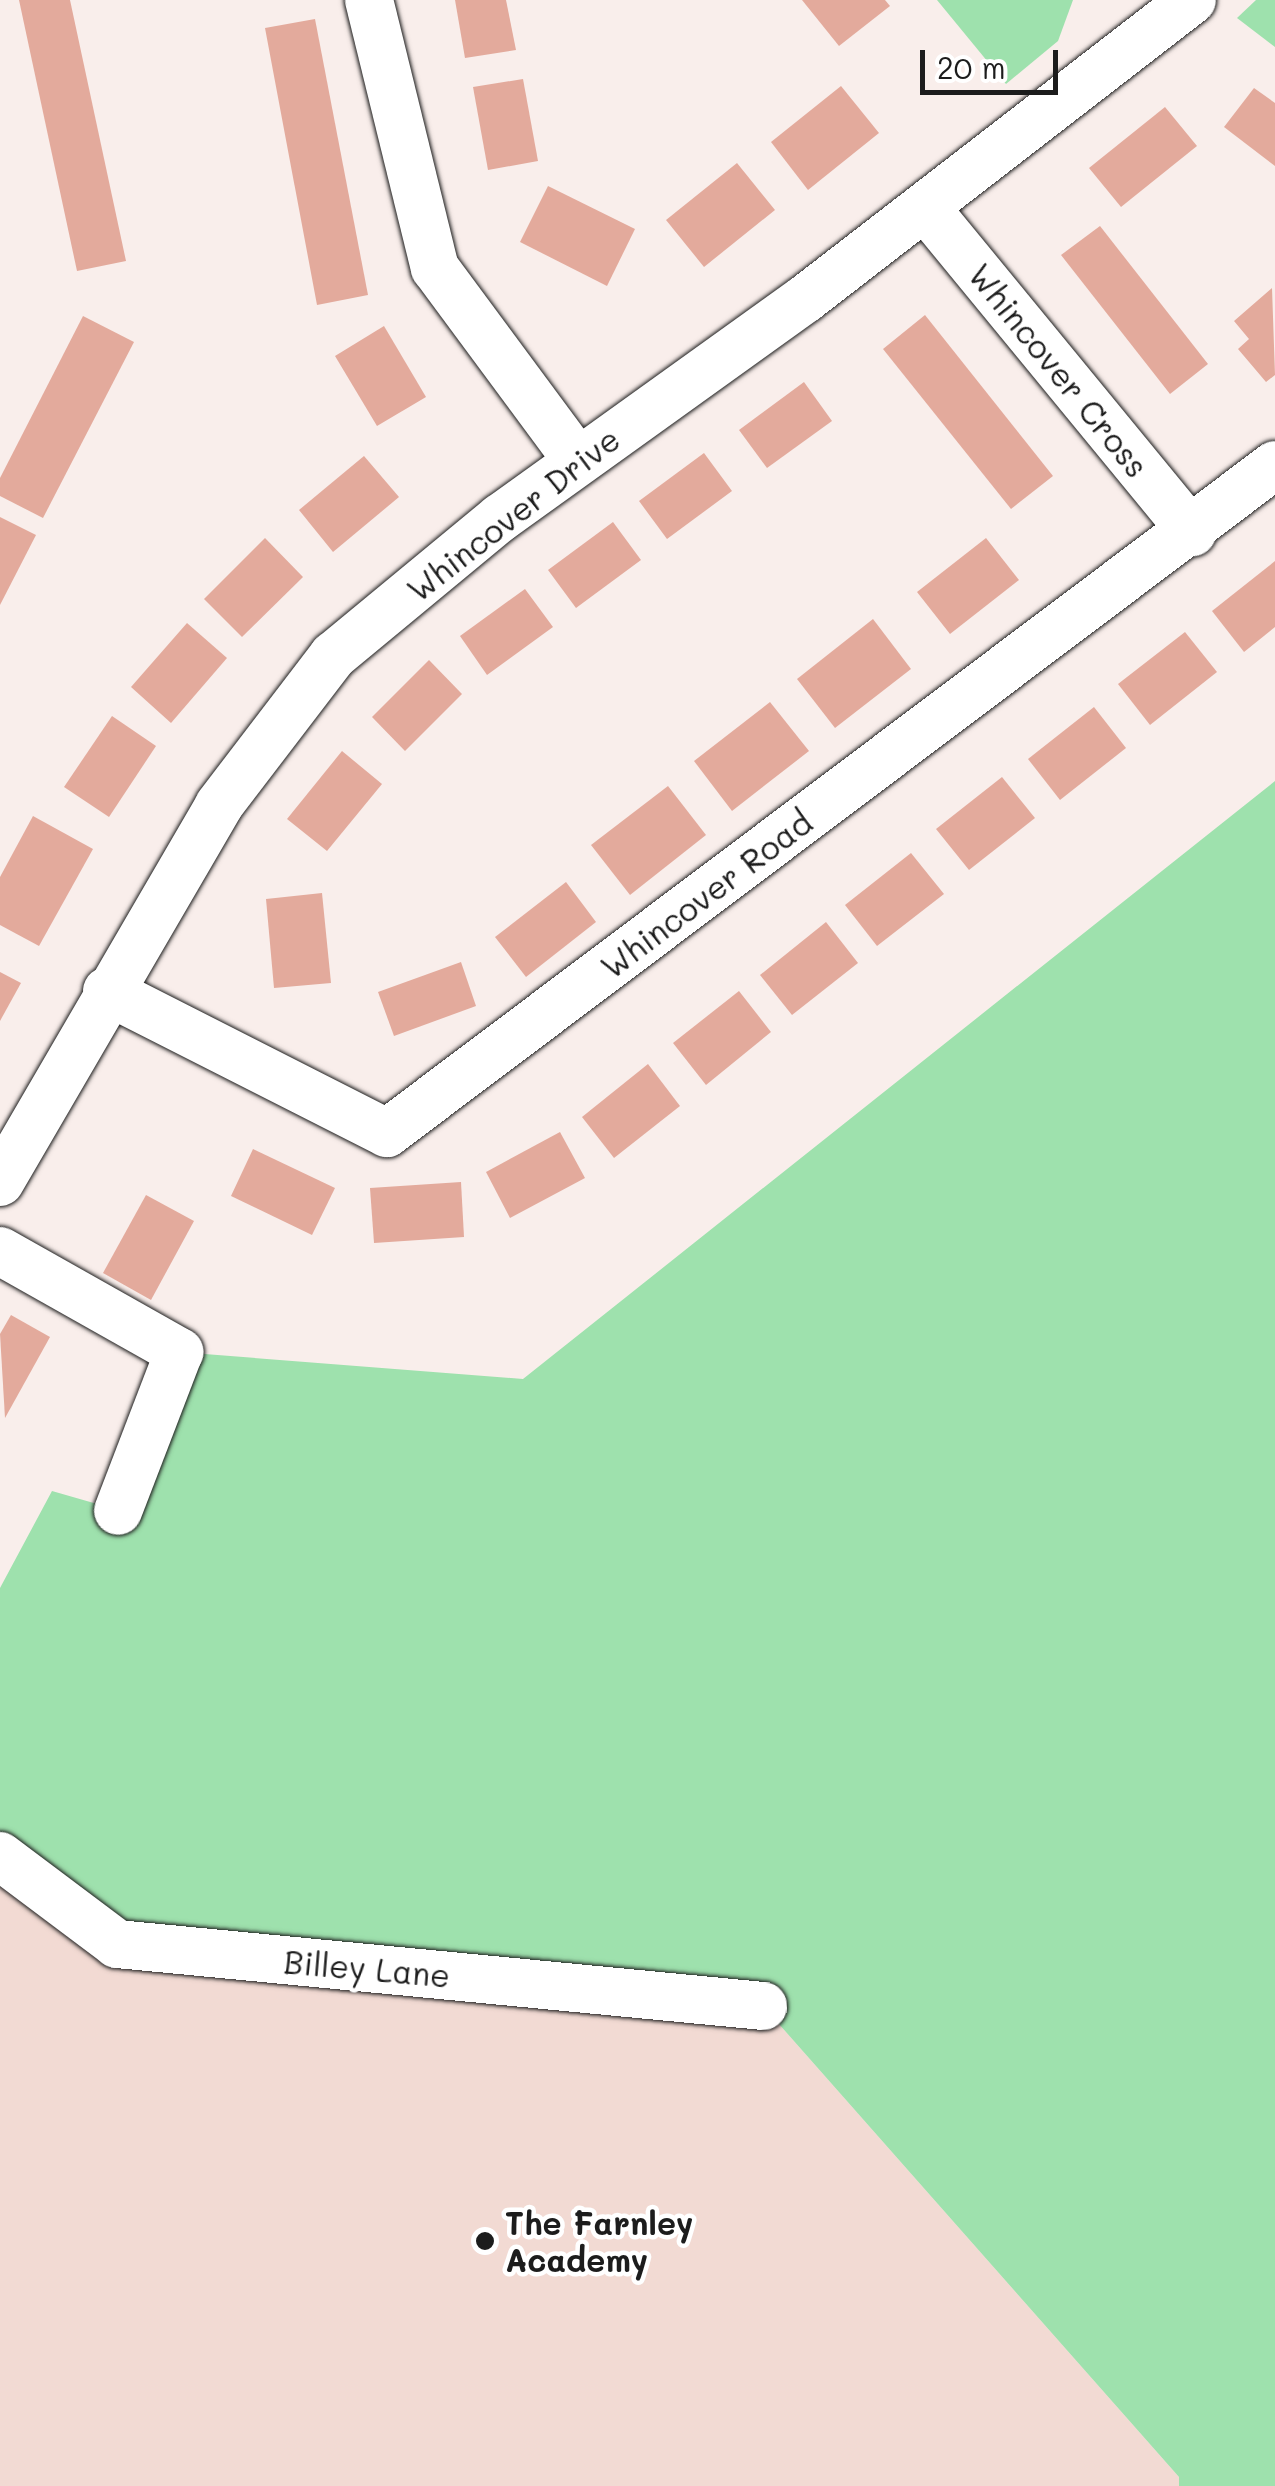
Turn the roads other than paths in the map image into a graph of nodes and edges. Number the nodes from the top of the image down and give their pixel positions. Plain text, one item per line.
1 (369, 0) edge
2 (1192, 0) edge
3 (1138, 16) edge
4 (925, 207) junction
5 (578, 462) junction
6 (1275, 465) edge
7 (1192, 532) junction
8 (107, 991) junction
9 (0, 1182) edge
10 (0, 1251) edge
11 (118, 1511) dead end
12 (0, 1856) edge
13 (763, 2006) dead end

1 - 5 street
2 - 3 street, Whincover Drive
3 - 4 street, Whincover Drive
4 - 5 street, Whincover Drive
4 - 7 street, Whincover Cross
5 - 8 street, Whincover Drive
6 - 7 street, Whincover Road
7 - 8 street, Whincover Road
8 - 9 street, Whincover Drive
10 - 11 street
12 - 13 street, Billey Lane

